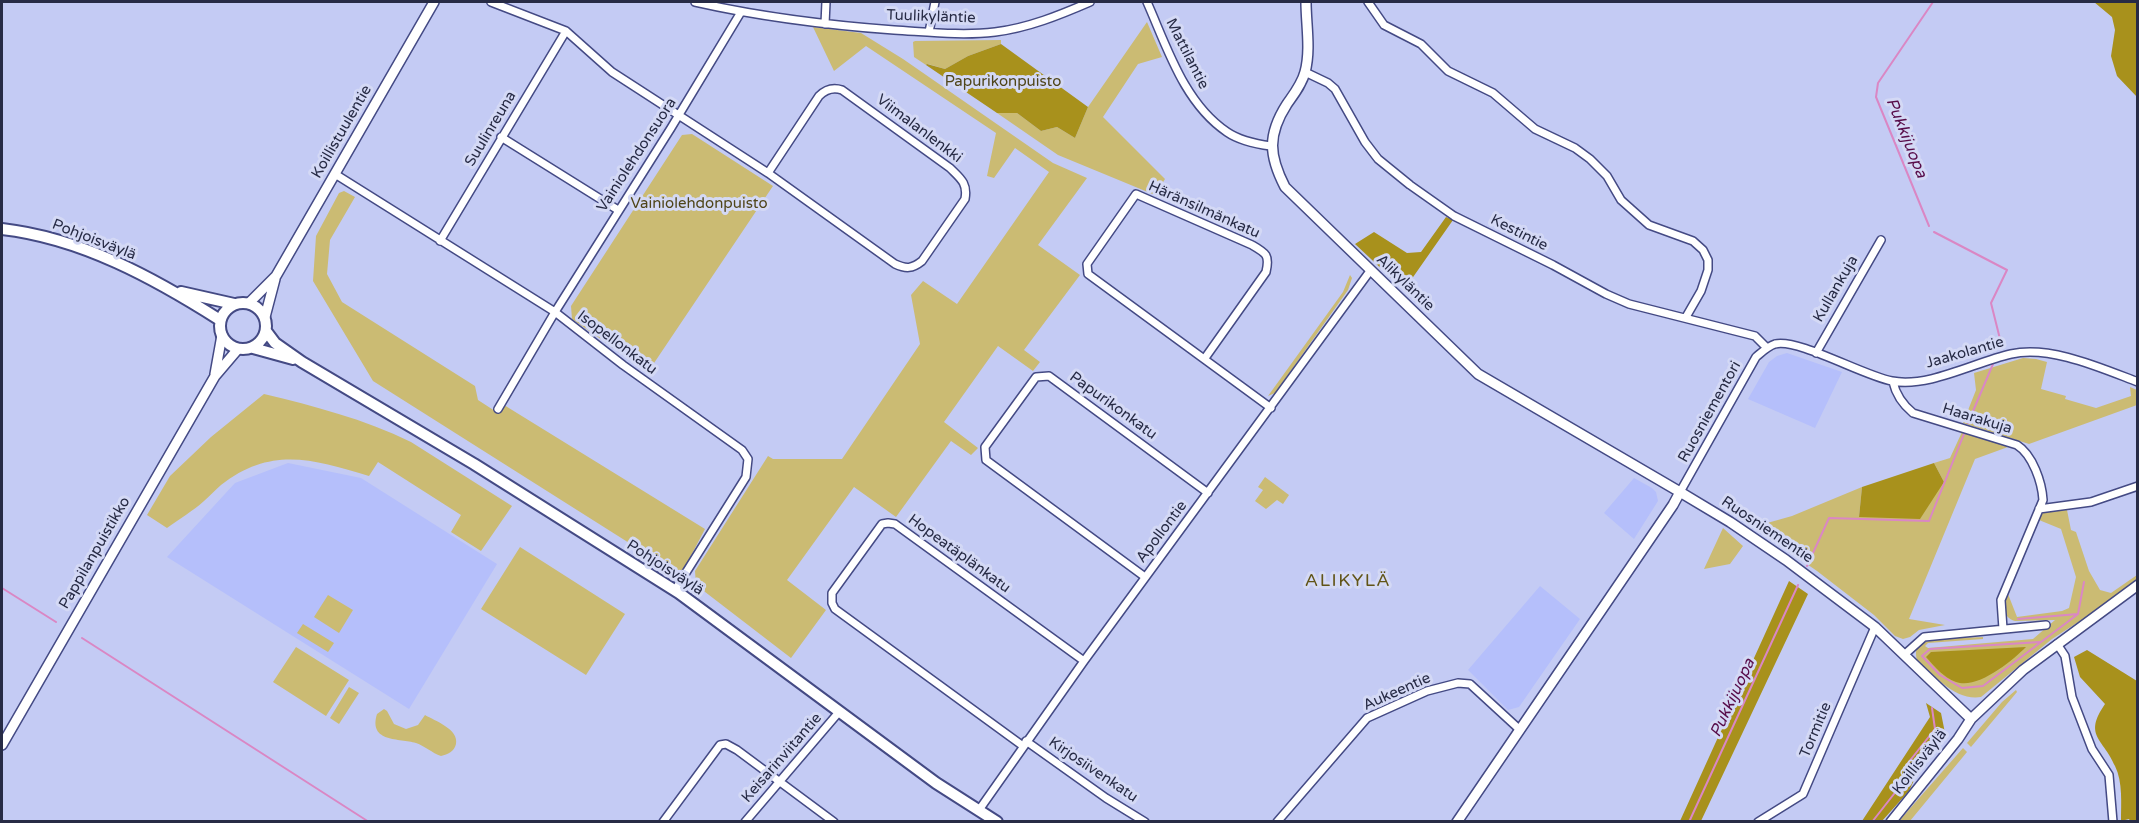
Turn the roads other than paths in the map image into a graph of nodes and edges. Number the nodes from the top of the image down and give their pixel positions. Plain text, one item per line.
1 (434, 2) edge
2 (491, 2) edge
3 (695, 2) edge
4 (826, 2) edge
5 (935, 2) edge
6 (1090, 2) edge
7 (1147, 2) edge
8 (1306, 2) edge
9 (1368, 2) edge
10 (741, 12) junction
11 (825, 24) junction
12 (566, 31) junction
13 (929, 32) junction
14 (1305, 72) junction
15 (679, 114) junction
16 (501, 137) junction
17 (1271, 146) junction
18 (768, 173) junction
19 (335, 174) junction
20 (618, 210) junction
21 (2, 229) edge
22 (1881, 240) dead end
23 (440, 241) junction
24 (1370, 272) junction
25 (276, 276) junction
26 (172, 290) junction
27 (249, 303) junction
28 (234, 304) junction
29 (555, 312) junction
30 (265, 316) junction
31 (1686, 317) junction
32 (220, 321) junction
33 (266, 331) junction
34 (222, 335) junction
35 (253, 348) junction
36 (1767, 348) junction
37 (238, 349) junction
38 (1816, 353) junction
39 (1205, 358) junction
40 (302, 362) junction
41 (215, 376) junction
42 (1893, 382) junction
43 (2138, 382) edge
44 (1270, 408) junction
45 (498, 409) dead end
46 (2138, 486) edge
47 (1680, 492) junction
48 (1208, 493) junction
49 (2039, 509) junction
50 (1145, 577) junction
51 (2138, 585) edge
52 (675, 590) junction
53 (2046, 625) dead end
54 (1875, 627) junction
55 (2003, 629) junction
56 (2057, 644) junction
57 (1904, 655) junction
58 (1084, 662) junction
59 (839, 712) junction
60 (1971, 719) junction
61 (1519, 729) junction
62 (1024, 743) junction
63 (2, 745) edge
64 (780, 781) junction
65 (979, 810) junction
66 (663, 822) edge
67 (745, 822) edge
68 (834, 822) edge
69 (997, 822) edge
70 (1145, 822) edge
71 (1277, 822) edge
72 (1457, 822) edge
73 (1758, 822) edge
74 (1891, 822) edge
75 (2113, 822) edge

1 - 19 street, Koillistuulentie
2 - 12 street
3 - 10 street, Tuulikyläntie
4 - 11 street
5 - 13 street
6 - 13 street, Tuulikyläntie
7 - 17 street, Mattilantie
8 - 14 street
9 - 31 street
10 - 11 street, Tuulikyläntie
10 - 15 street, Vainiolehdonsuora
11 - 13 street, Tuulikyläntie
12 - 15 street, Viimalanlenkki
12 - 16 street, Suulinreuna
14 - 17 street
14 - 31 street, Kestintie
15 - 18 street, Viimalanlenkki
15 - 20 street, Vainiolehdonsuora
16 - 20 street
16 - 23 street, Suulinreuna
17 - 24 street, Alikyläntie
18 - 18 street, Viimalanlenkki
19 - 23 street, Isopellonkatu
19 - 25 street, Koillistuulentie
20 - 29 street, Vainiolehdonsuora
21 - 26 main road, Pohjoisväylä
22 - 38 street, Kullankuja
23 - 29 street, Isopellonkatu
24 - 44 street, Apollontie
24 - 47 street, Alikyläntie
25 - 27 street, Koillistuulentie
25 - 30 street, Koillistuulentie
26 - 28 main road, Pohjoisväylä
26 - 32 main road, Pohjoisväylä
27 - 28 main road
27 - 30 main road
28 - 32 main road
29 - 45 street, Vainiolehdonsuora
29 - 52 street, Isopellonkatu
30 - 33 main road
31 - 36 street, Kestintie
32 - 34 main road
33 - 35 main road
33 - 40 main road, Pohjoisväylä
34 - 37 main road
34 - 41 street, Pappilanpuistikko
35 - 37 main road
35 - 40 main road, Pohjoisväylä
36 - 38 street, Jaakolantie
36 - 47 street, Ruosniementori
37 - 41 street, Pappilanpuistikko
38 - 42 street, Jaakolantie
39 - 39 street, Häränsilmänkatu
39 - 44 street, Häränsilmänkatu
40 - 52 main road, Pohjoisväylä
41 - 63 street, Pappilanpuistikko
42 - 43 street, Jaakolantie
42 - 49 street, Haarakuja
44 - 48 street, Apollontie
46 - 49 street
47 - 54 street, Ruosniementie
47 - 61 street
48 - 50 street, Apollontie
48 - 50 street, Papurikonkatu
49 - 55 street, Haarakuja
50 - 58 street, Apollontie
51 - 56 street
52 - 59 main road, Pohjoisväylä
53 - 55 street
54 - 57 street, Ruosniementie
54 - 73 street, Tormitie
55 - 57 street
56 - 60 street
56 - 75 street
57 - 60 street, Ruosniementie
58 - 62 street, Apollontie
58 - 62 street, Hopeatäplänkatu
59 - 64 street, Keisarinviitantie
59 - 65 main road, Pohjoisväylä
60 - 74 street, Koillisväylä
61 - 71 street, Aukeentie
61 - 72 street
62 - 65 street, Apollontie
62 - 70 street, Kirjosiivenkatu
64 - 66 street
64 - 67 street, Keisarinviitantie
64 - 68 street
65 - 69 main road, Pohjoisväylä

